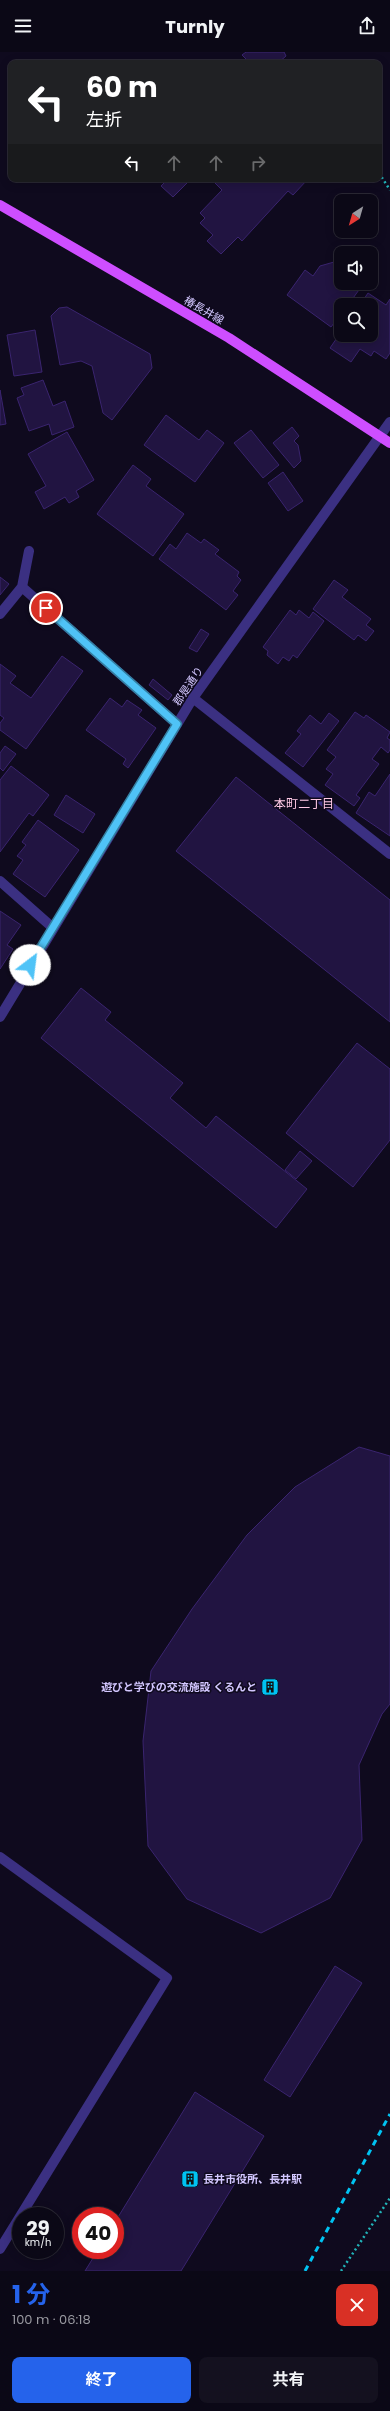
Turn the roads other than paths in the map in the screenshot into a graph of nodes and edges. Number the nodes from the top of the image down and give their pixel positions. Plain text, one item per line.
1 (0, 205) edge
2 (390, 422) edge
3 (379, 436) junction
4 (390, 443) edge
5 (29, 551) dead end
6 (22, 587) junction
7 (0, 614) edge
8 (193, 698) junction
9 (177, 724) junction
10 (390, 854) edge
11 (0, 882) edge
12 (52, 927) junction
13 (0, 1017) edge
14 (0, 1857) edge
15 (0, 2249) edge

1 - 3 main road, 椿長井線
2 - 3 street, 郡是通り
3 - 4 main road, 椿長井線
3 - 8 street, 郡是通り
5 - 6 street
6 - 7 street
6 - 9 street
8 - 9 street, 郡是通り
8 - 10 street
9 - 12 street, 郡是通り
11 - 12 street
12 - 13 street, 郡是通り
14 - 15 street

